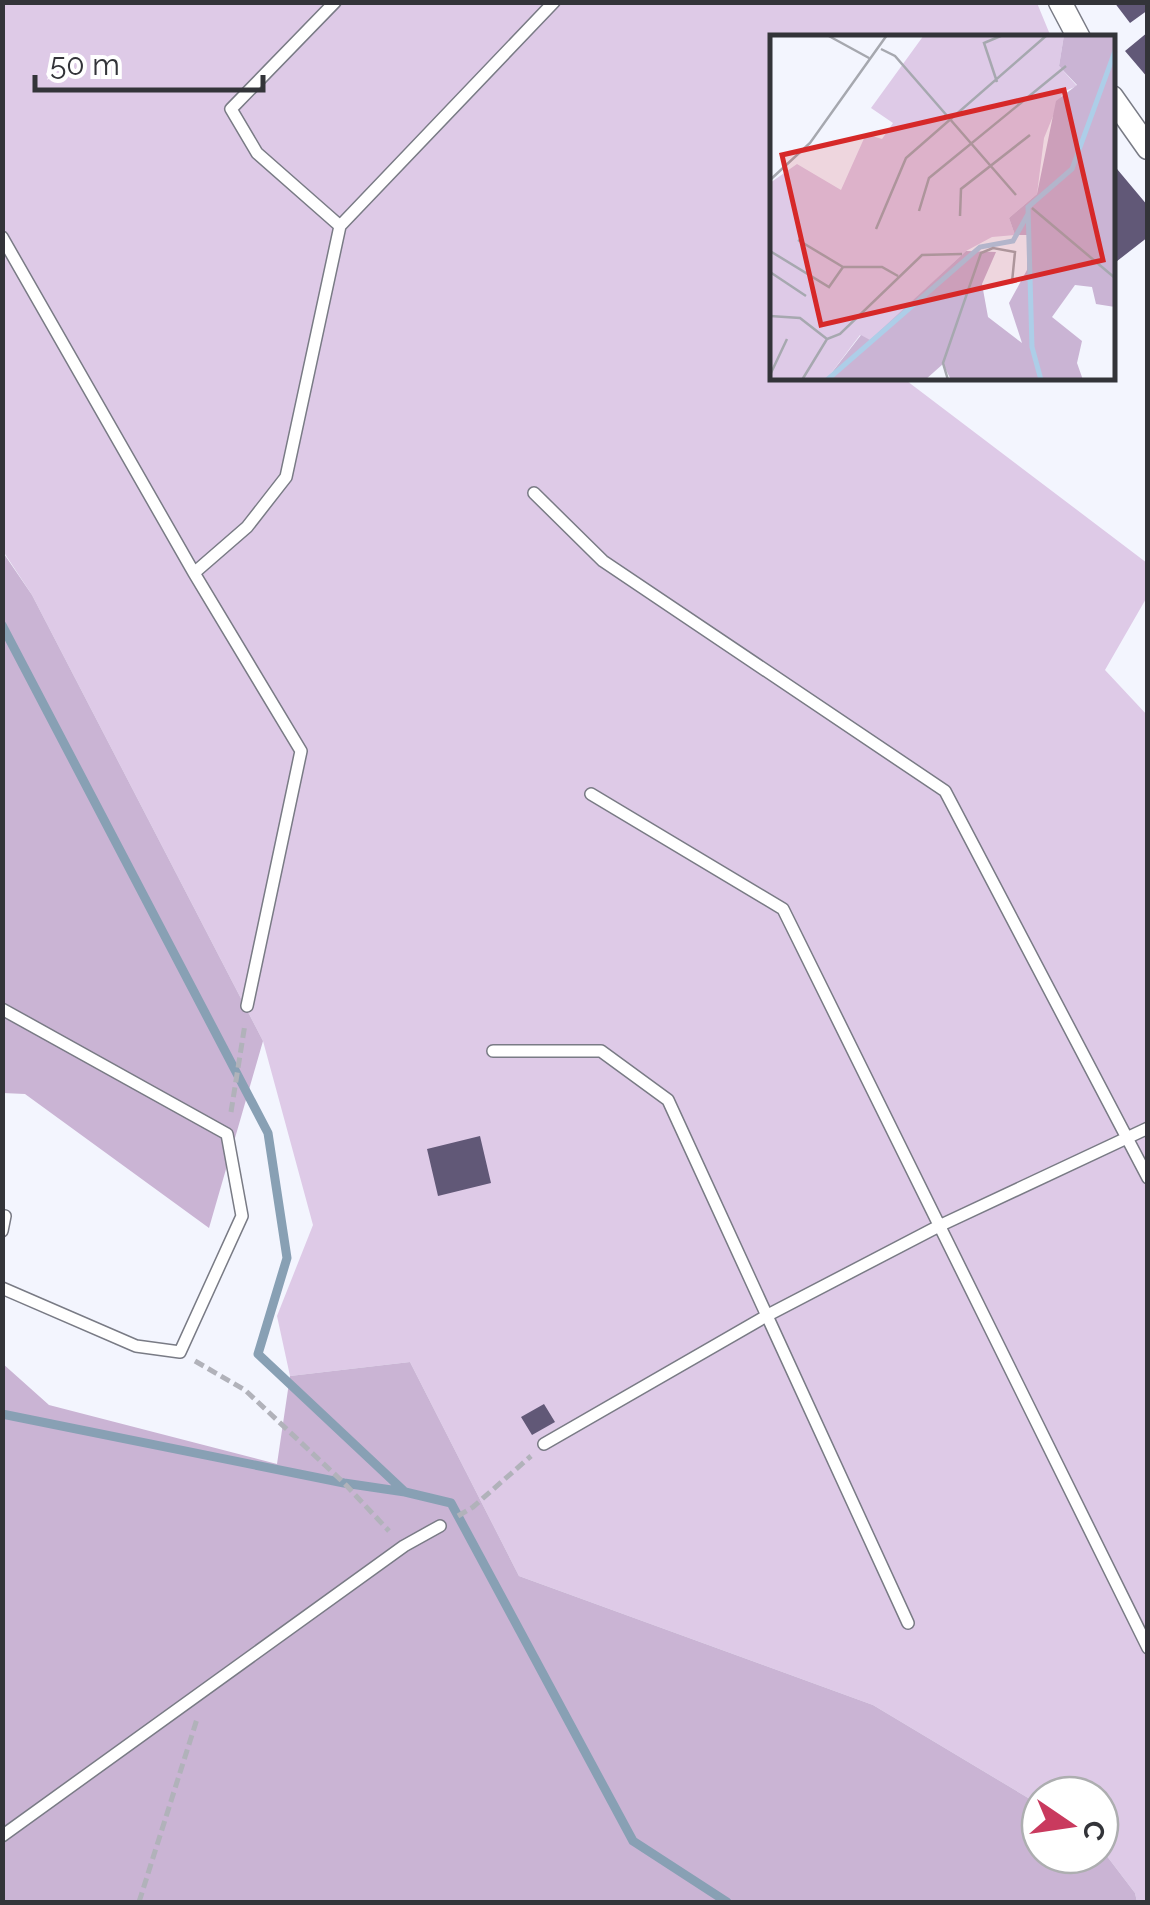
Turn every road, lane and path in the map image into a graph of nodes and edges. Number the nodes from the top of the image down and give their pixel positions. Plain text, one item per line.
1 (335, 2) edge
2 (554, 2) edge
3 (1060, 2) edge
4 (1077, 35) edge
5 (1115, 101) edge
6 (1148, 148) edge
7 (340, 226) junction
8 (2, 237) edge
9 (534, 493) dead end
10 (194, 573) junction
11 (591, 794) dead end
12 (247, 1006) joint
13 (2, 1008) edge
14 (493, 1051) dead end
15 (1148, 1128) edge
16 (227, 1134) junction
17 (1128, 1138) junction
18 (1148, 1178) edge
19 (5, 1216) edge
20 (939, 1226) junction
21 (2, 1231) edge
22 (2, 1288) edge
23 (768, 1315) junction
24 (180, 1352) junction
25 (544, 1444) joint
26 (473, 1507) dead end
27 (440, 1526) dead end
28 (404, 1546) junction
29 (908, 1624) dead end
30 (1148, 1648) edge
31 (207, 1688) junction
32 (2, 1836) edge
33 (139, 1902) edge

1 - 7 lane
2 - 7 lane
3 - 4 street
5 - 6 street
7 - 10 lane
8 - 10 lane
9 - 17 lane
10 - 12 lane
11 - 20 lane
12 - 16 path
13 - 16 lane
14 - 23 lane
15 - 17 lane
16 - 24 lane
17 - 18 lane
17 - 20 lane
19 - 21 lane
20 - 23 lane
20 - 30 lane
22 - 24 lane
23 - 25 lane
23 - 29 lane
24 - 28 path
25 - 26 path
27 - 28 lane
28 - 31 lane
31 - 32 lane
31 - 33 path

